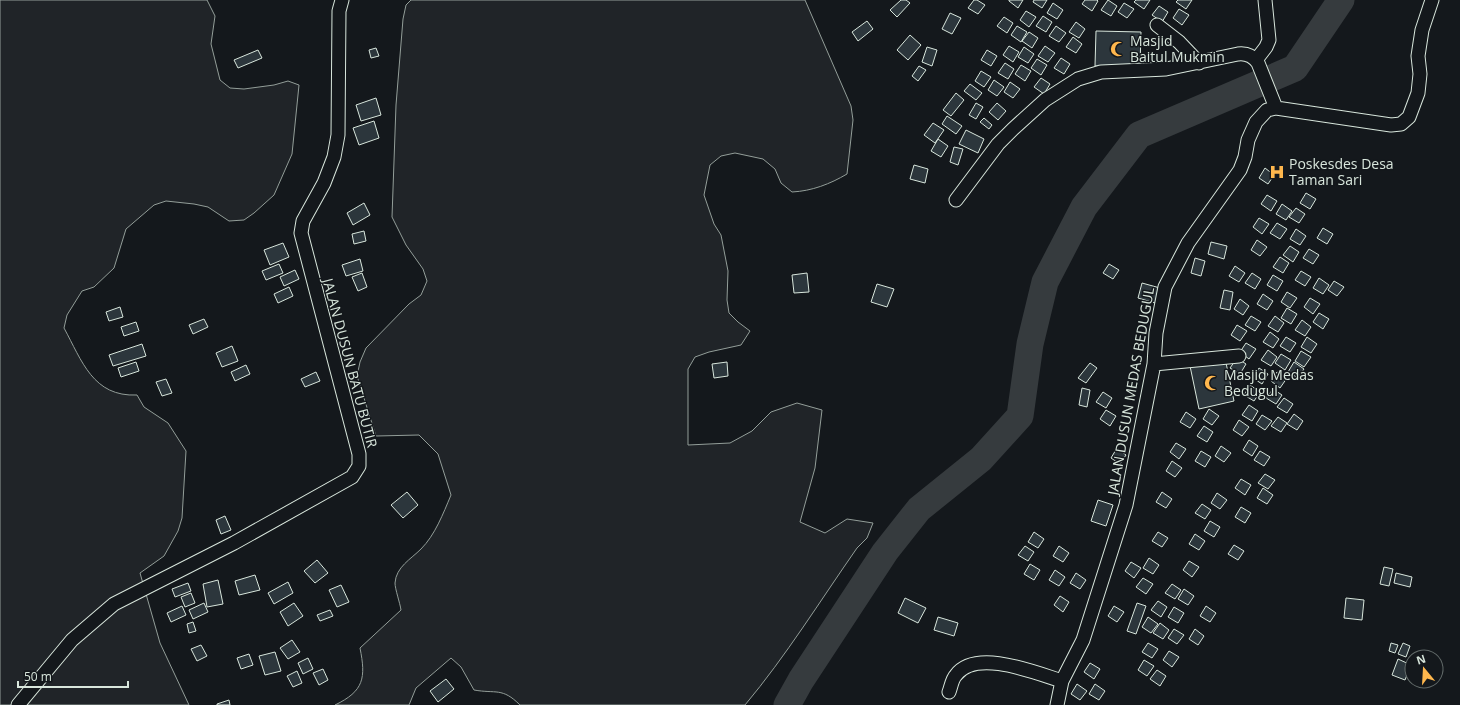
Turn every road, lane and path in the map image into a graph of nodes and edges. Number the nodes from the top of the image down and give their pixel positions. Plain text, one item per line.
1 (342, 0) edge
2 (1265, 0) edge
3 (1432, 0) edge
4 (1157, 25) dead end
5 (1199, 63) junction
6 (1258, 65) junction
7 (1274, 102) junction
8 (956, 200) dead end
9 (1239, 356) dead end
10 (1154, 364) junction
11 (1062, 681) junction
12 (948, 692) dead end
13 (18, 705) edge
14 (1057, 705) edge

1 - 13 street, JALAN DUSUN BATU BUTIR
2 - 6 street
3 - 7 street
4 - 5 street
5 - 6 street
5 - 8 street
6 - 7 street
7 - 10 street, JALAN DUSUN MEDAS BEDUGUL
9 - 10 street
10 - 11 street, JALAN DUSUN MEDAS BEDUGUL
11 - 12 street
11 - 14 street, JALAN DUSUN MEDAS BEDUGUL

